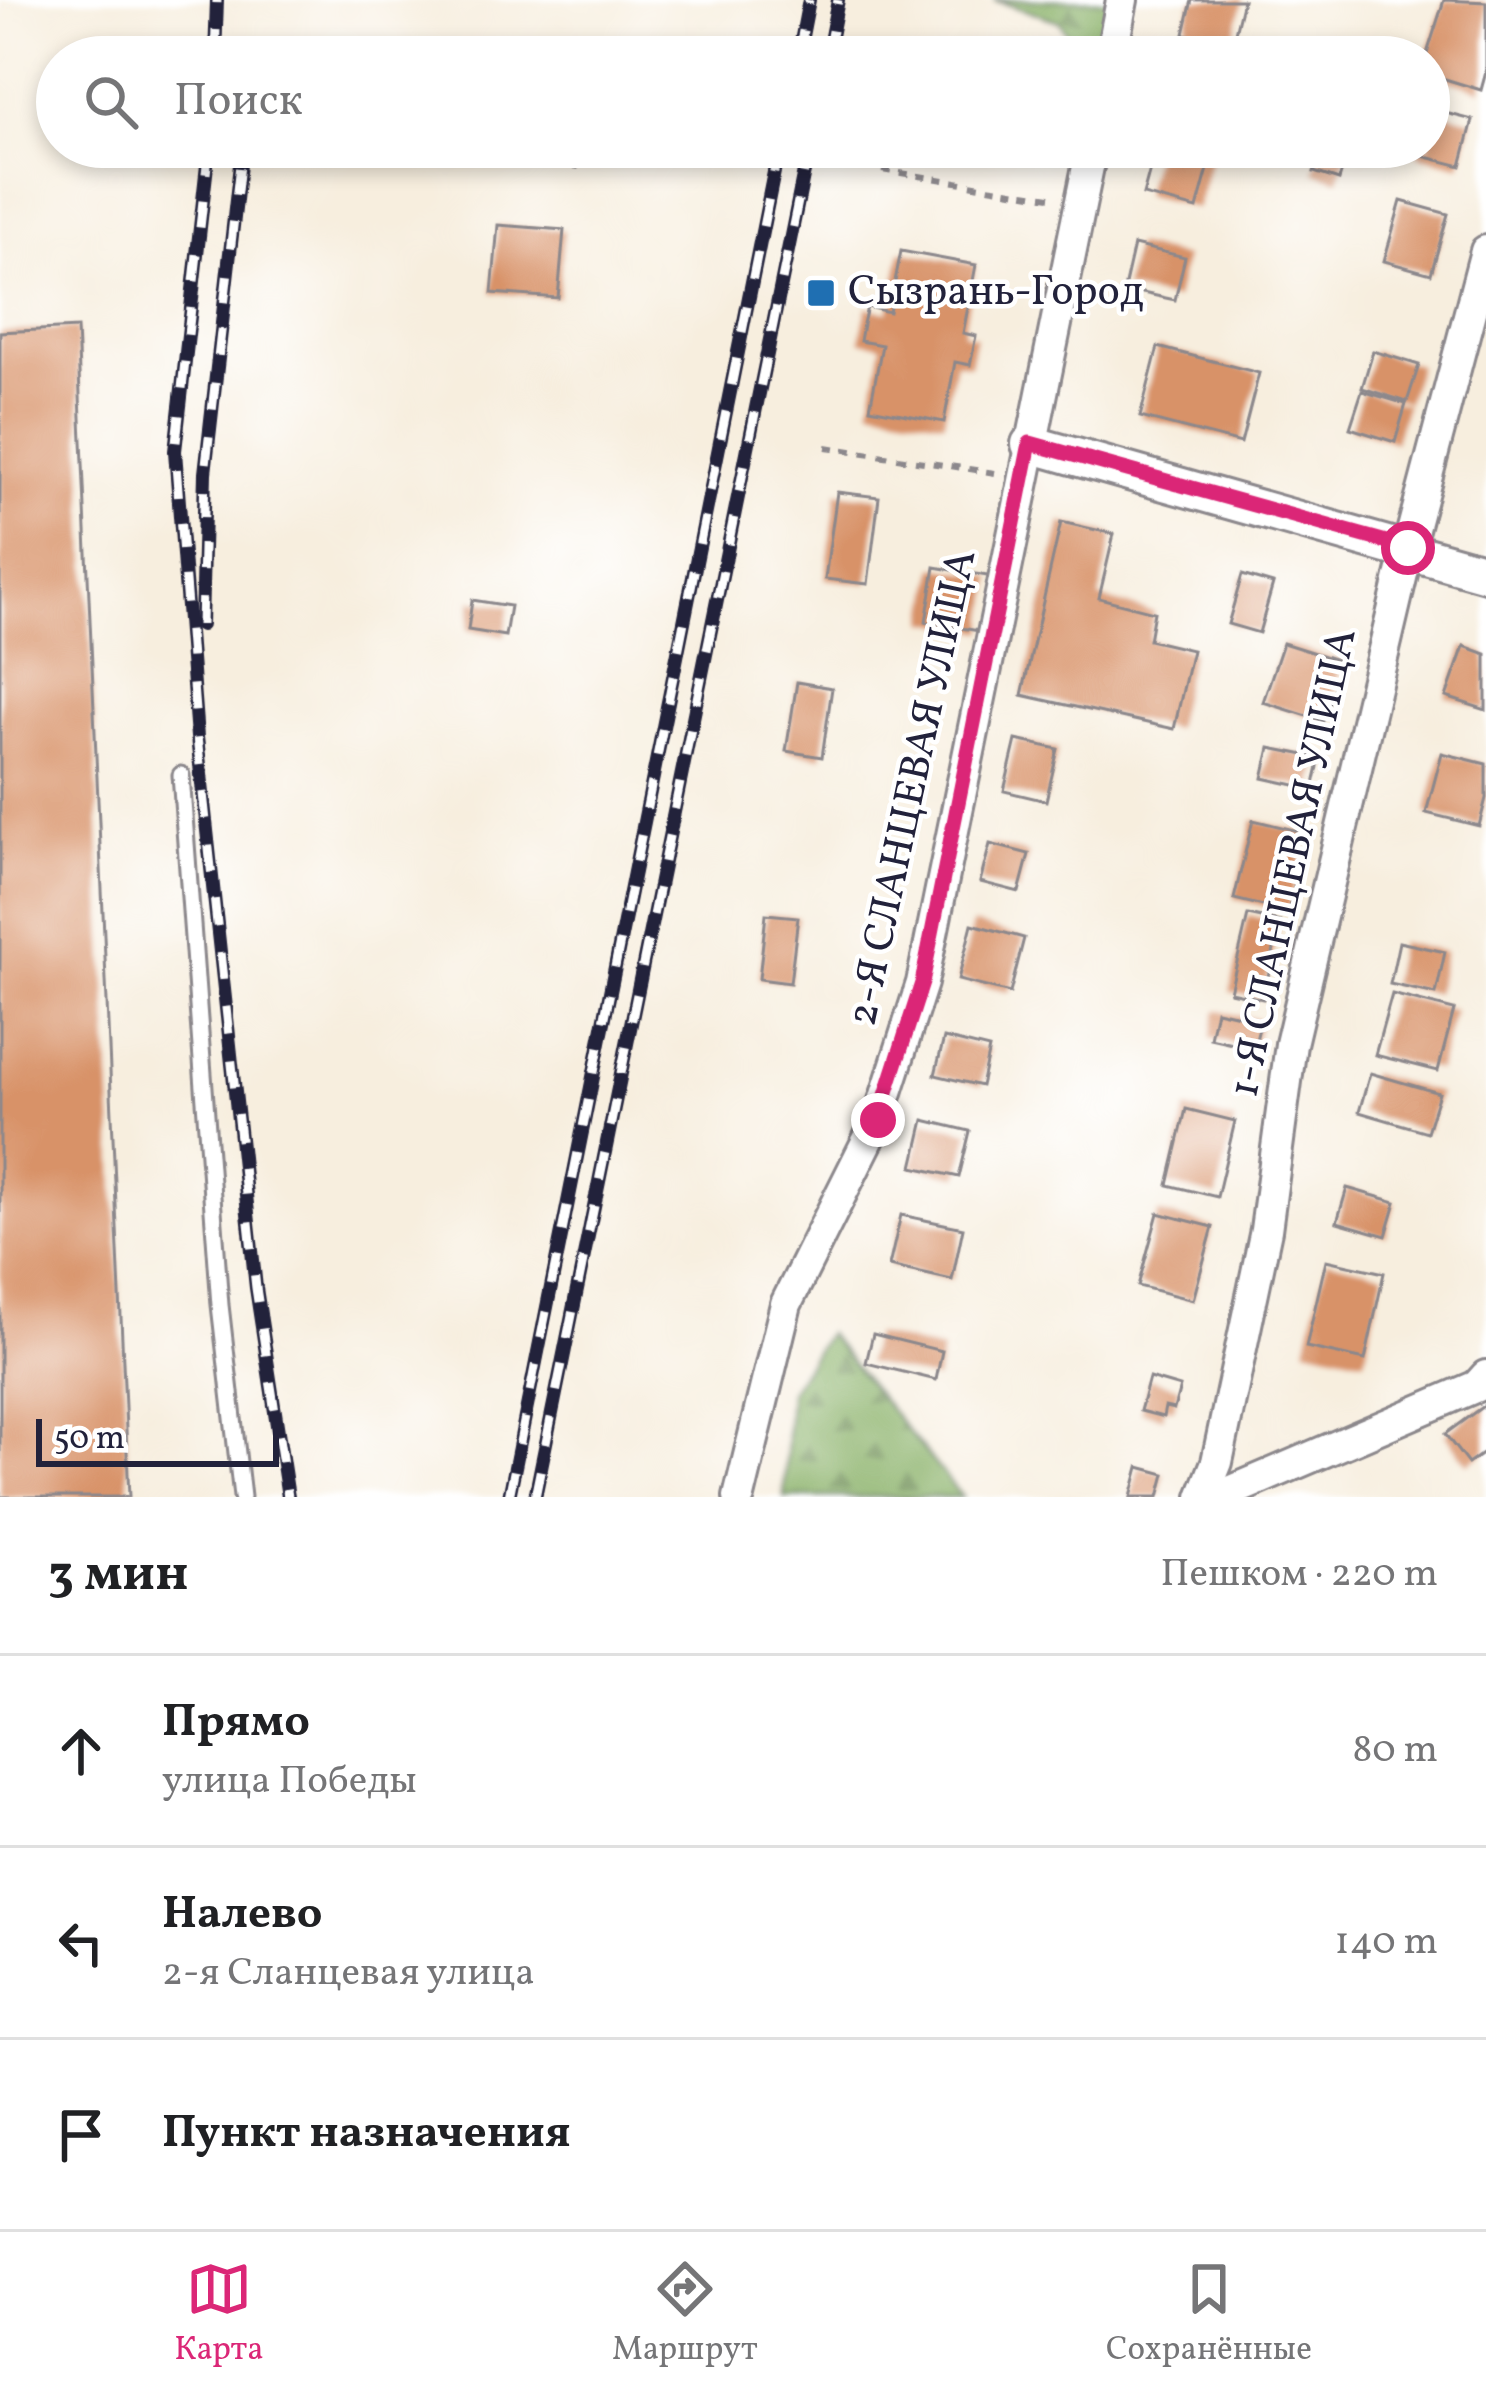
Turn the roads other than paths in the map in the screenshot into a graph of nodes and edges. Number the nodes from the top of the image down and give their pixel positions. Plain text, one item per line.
1 (1123, 0) edge
2 (1115, 36) edge
3 (1087, 168) edge
4 (1486, 251) edge
5 (1027, 460) junction
6 (1408, 548) junction
7 (1486, 573) edge
8 (181, 775) dead end
9 (1486, 1376) edge
10 (242, 1497) edge
11 (740, 1497) edge
12 (1203, 1497) edge
13 (1217, 1497) edge

1 - 2 street
3 - 5 street, 2-Я СЛАНЦЕВАЯ УЛИЦА
4 - 6 street, 1-Я СЛАНЦЕВАЯ УЛИЦА
5 - 6 street
5 - 11 street, 2-Я СЛАНЦЕВАЯ УЛИЦА
6 - 7 street
6 - 12 street, 1-Я СЛАНЦЕВАЯ УЛИЦА
8 - 10 lane
9 - 13 street

